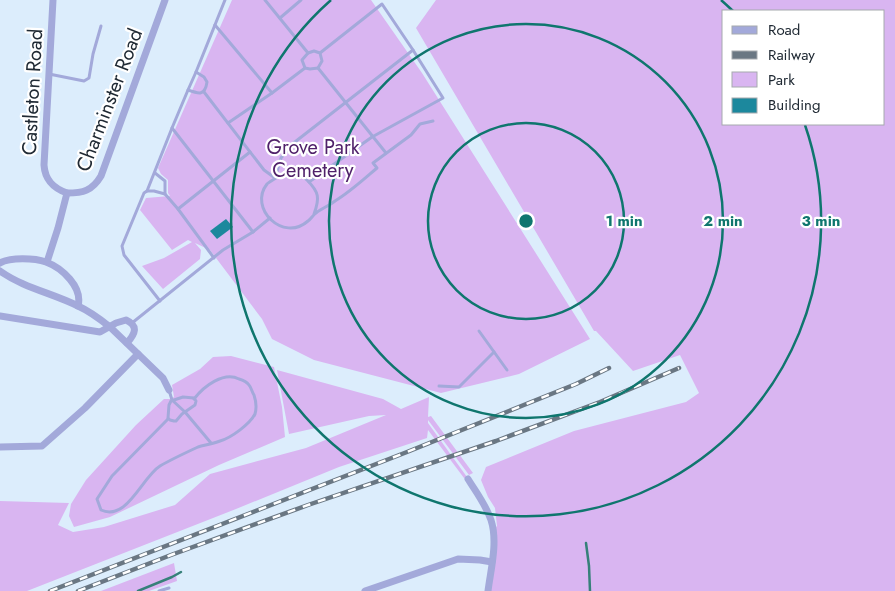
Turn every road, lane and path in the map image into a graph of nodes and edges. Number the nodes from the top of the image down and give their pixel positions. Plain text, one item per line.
1 (53, 0) edge
2 (165, 0) edge
3 (225, 0) edge
4 (266, 0) edge
5 (302, 0) edge
6 (378, 0) edge
7 (382, 4) junction
8 (280, 18) junction
9 (215, 25) junction
10 (101, 26) dead end
11 (413, 50) junction
12 (308, 53) junction
13 (320, 53) junction
14 (305, 68) junction
15 (318, 68) junction
16 (196, 72) junction
17 (49, 74) junction
18 (188, 90) junction
19 (204, 92) junction
20 (272, 93) junction
21 (346, 102) junction
22 (434, 121) dead end
23 (228, 123) junction
24 (172, 128) junction
25 (372, 137) junction
26 (250, 152) junction
27 (386, 154) junction
28 (154, 172) junction
29 (275, 178) junction
30 (213, 181) junction
31 (309, 182) junction
32 (147, 191) junction
33 (67, 193) junction
34 (165, 194) junction
35 (178, 209) junction
36 (314, 214) junction
37 (270, 218) junction
38 (253, 232) junction
39 (214, 258) junction
40 (46, 262) junction
41 (0, 263) edge
42 (0, 271) edge
43 (160, 301) junction
44 (78, 306) junction
45 (0, 316) edge
46 (132, 323) junction
47 (110, 327) junction
48 (479, 331) dead end
49 (126, 342) junction
50 (494, 352) junction
51 (138, 354) junction
52 (507, 370) dead end
53 (439, 386) dead end
54 (169, 390) joint
55 (194, 399) junction
56 (172, 400) junction
57 (185, 412) junction
58 (168, 419) junction
59 (211, 443) junction
60 (0, 447) edge
61 (468, 479) dead end
62 (492, 562) junction
63 (169, 588) dead end
64 (370, 590) edge
65 (160, 591) edge
66 (488, 591) edge

1 - 17 street, Castleton Road
2 - 33 street, Charminster Road
3 - 9 lane
4 - 8 lane
5 - 8 lane
6 - 7 lane
7 - 11 lane
7 - 13 lane
8 - 12 lane
9 - 16 lane
9 - 20 lane
10 - 17 lane
11 - 21 lane
11 - 25 lane
12 - 13 lane
12 - 14 lane
13 - 15 lane
14 - 15 lane
14 - 20 lane
15 - 21 lane
16 - 18 lane
16 - 19 lane
17 - 33 street, Castleton Road
18 - 19 lane
18 - 24 lane
19 - 23 lane
20 - 23 lane
21 - 25 lane
21 - 29 lane
22 - 27 lane
23 - 26 lane
24 - 28 lane
24 - 30 lane
25 - 27 lane
25 - 31 lane
26 - 29 lane
26 - 30 lane
27 - 36 lane
28 - 32 lane
28 - 34 lane
29 - 31 lane
29 - 37 lane
30 - 35 lane
30 - 38 lane
31 - 36 lane
32 - 34 lane
32 - 43 lane
33 - 40 street
34 - 35 lane
35 - 39 lane
36 - 37 lane
37 - 38 lane
38 - 39 lane
39 - 43 lane
40 - 41 street
40 - 44 street
42 - 44 street
43 - 46 lane
44 - 47 street
45 - 47 street
46 - 47 street
46 - 49 street
47 - 49 street
48 - 50 lane
49 - 51 street
50 - 52 lane
50 - 53 lane
51 - 54 street
51 - 60 street
54 - 56 lane
55 - 56 lane
55 - 57 lane
55 - 59 lane
56 - 57 lane
56 - 58 lane
57 - 58 lane
57 - 59 lane
58 - 59 lane
61 - 62 street
62 - 64 street
62 - 66 street
63 - 65 lane

